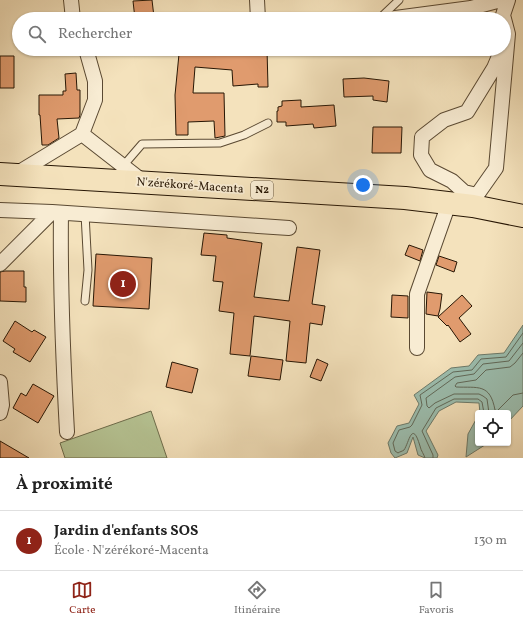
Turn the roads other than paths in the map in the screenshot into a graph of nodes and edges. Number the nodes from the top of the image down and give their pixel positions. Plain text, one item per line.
1 (71, 0) edge
2 (257, 0) edge
3 (399, 0) edge
4 (501, 0) edge
5 (508, 0) edge
6 (72, 12) edge
7 (258, 12) edge
8 (386, 12) edge
9 (441, 12) edge
10 (504, 12) edge
11 (88, 56) edge
12 (499, 56) edge
13 (505, 56) edge
14 (268, 123) dead end
15 (82, 134) junction
16 (123, 166) junction
17 (7, 174) edge
18 (145, 183) junction
19 (475, 201) junction
20 (449, 203) junction
21 (0, 210) edge
22 (56, 212) junction
23 (84, 214) junction
24 (523, 216) edge
25 (289, 228) dead end
26 (0, 264) edge
27 (85, 301) dead end
28 (417, 348) dead end
29 (0, 382) edge
30 (0, 413) edge
31 (67, 432) dead end

1 - 6 street
2 - 7 street
3 - 8 lane
4 - 9 street
5 - 10 street
11 - 15 street
12 - 19 street
13 - 19 street
14 - 16 lane
15 - 16 street
15 - 17 street
16 - 18 street
17 - 18 highway, N'zérékoré-Macenta / N2
18 - 20 highway, N'zérékoré-Macenta / N2
19 - 20 highway, N'zérékoré-Macenta / N2
19 - 24 highway, N'zérékoré-Macenta / N2
20 - 28 street
21 - 22 street
22 - 23 street
22 - 26 street
22 - 31 street
23 - 25 street
23 - 27 lane
29 - 30 street

